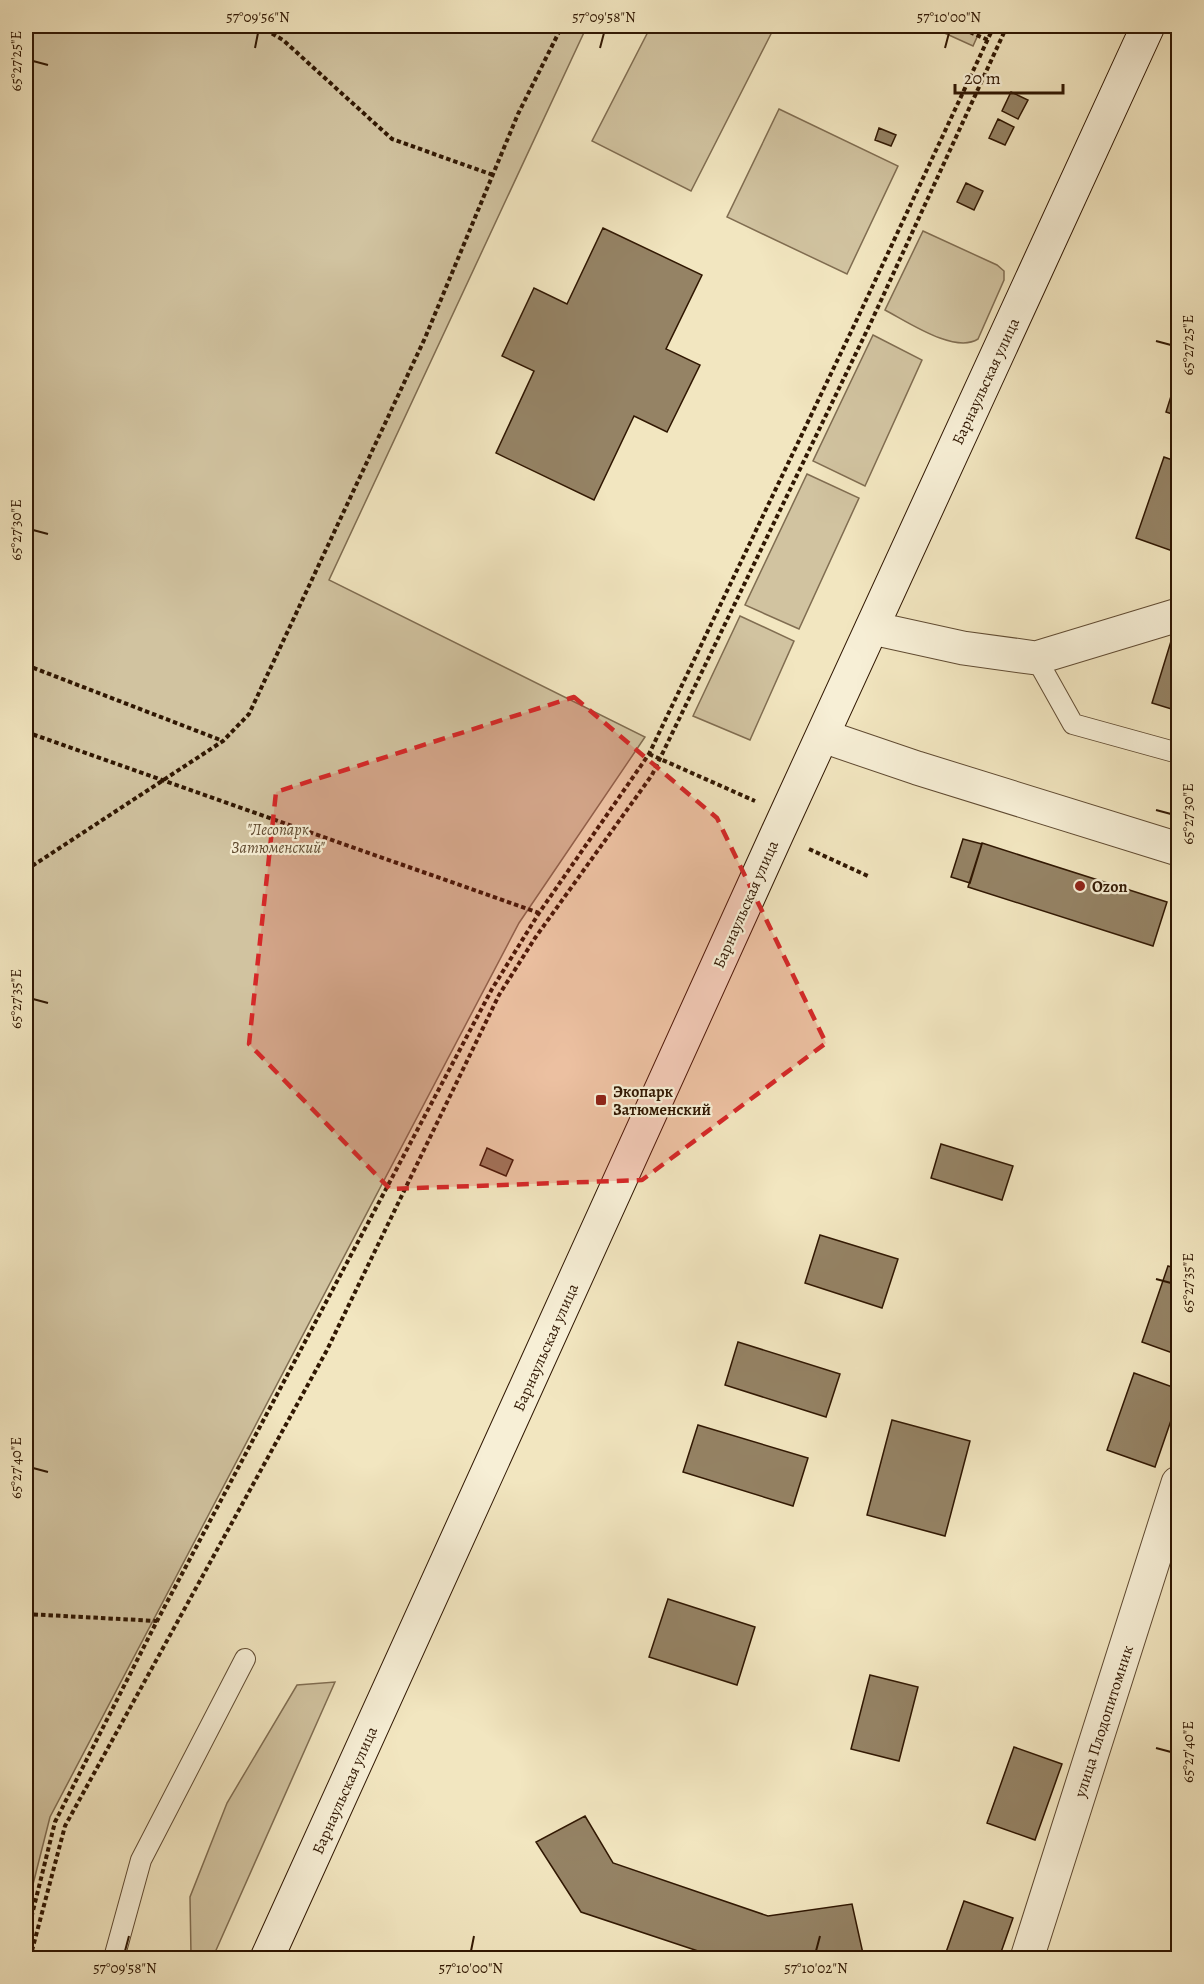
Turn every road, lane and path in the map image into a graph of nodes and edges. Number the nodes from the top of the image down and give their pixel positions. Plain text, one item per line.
1 (259, 26) edge
2 (562, 26) edge
3 (956, 26) edge
4 (994, 26) edge
5 (1007, 26) edge
6 (1148, 26) edge
7 (988, 40) junction
8 (493, 175) junction
9 (1179, 615) edge
10 (872, 628) junction
11 (1036, 658) junction
12 (26, 665) edge
13 (26, 732) edge
14 (823, 736) junction
15 (223, 741) junction
16 (1179, 753) edge
17 (162, 780) junction
18 (1179, 849) edge
19 (26, 870) edge
20 (539, 913) junction
21 (1179, 1483) edge
22 (26, 1614) edge
23 (158, 1621) junction
24 (245, 1659) dead end
25 (26, 1939) edge
26 (30, 1959) edge
27 (114, 1959) edge
28 (267, 1959) edge
29 (1027, 1959) edge

1 - 8 path
2 - 8 path
3 - 7 path
4 - 7 path
5 - 26 path
6 - 10 street, Барнаульская улица
7 - 20 path
8 - 15 path
9 - 11 street
10 - 11 street
10 - 14 street, Барнаульская улица
11 - 16 lane
12 - 15 path
13 - 17 path
14 - 18 street
14 - 28 street, Барнаульская улица
15 - 17 path
17 - 19 path
17 - 20 path
20 - 23 path
21 - 29 street, улица Плодопитомник
22 - 23 path
23 - 25 path
24 - 27 lane

